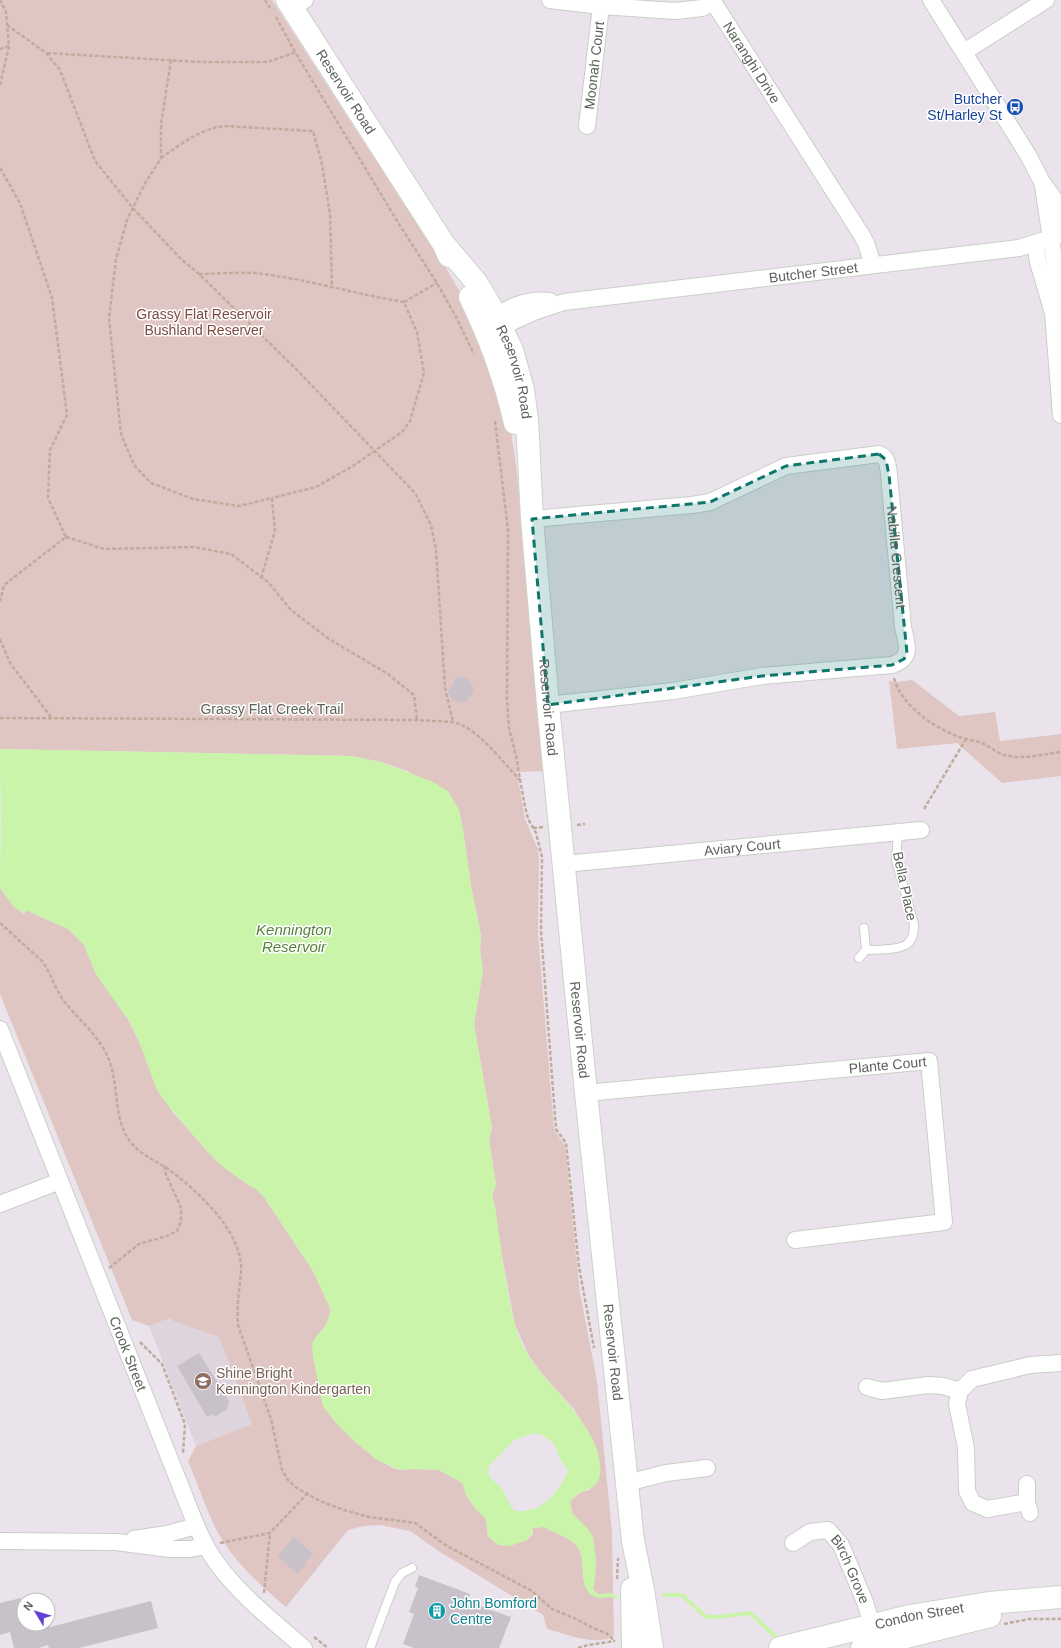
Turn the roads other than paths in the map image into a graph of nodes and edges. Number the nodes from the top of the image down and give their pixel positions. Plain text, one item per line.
1 (550, 0) edge
2 (931, 0) edge
3 (1046, 0) edge
4 (713, 1) edge
5 (295, 3) edge
6 (601, 6) junction
7 (964, 52) junction
8 (587, 126) dead end
9 (1042, 182) junction
10 (1061, 221) edge
11 (1056, 237) edge
12 (1035, 243) junction
13 (873, 264) junction
14 (1053, 313) junction
15 (494, 324) junction
16 (1059, 384) edge
17 (1061, 415) edge
18 (532, 519) junction
19 (548, 705) junction
20 (921, 830) dead end
21 (898, 833) junction
22 (564, 864) junction
23 (864, 928) dead end
24 (866, 950) junction
25 (860, 958) dead end
26 (0, 1029) edge
27 (586, 1093) junction
28 (60, 1181) junction
29 (0, 1204) edge
30 (796, 1240) dead end
31 (1061, 1363) edge
32 (867, 1387) dead end
33 (960, 1391) junction
34 (707, 1468) dead end
35 (626, 1483) junction
36 (1027, 1484) dead end
37 (196, 1526) junction
38 (0, 1541) edge
39 (116, 1542) junction
40 (214, 1542) junction
41 (794, 1543) dead end
42 (625, 1547) junction
43 (412, 1568) dead end
44 (1061, 1597) edge
45 (1061, 1600) edge
46 (872, 1625) junction
47 (622, 1642) edge
48 (304, 1648) edge
49 (370, 1648) edge
50 (652, 1648) edge
51 (780, 1648) edge
52 (862, 1648) edge

1 - 6 street, Naranghi Drive
2 - 7 street
3 - 7 street
4 - 6 street, Naranghi Drive
4 - 13 street, Naranghi Drive
5 - 15 main road, Reservoir Road
6 - 8 street, Moonah Court
7 - 9 street
9 - 10 street
9 - 11 street
11 - 12 street, Butcher Street
11 - 14 street
12 - 13 street, Butcher Street
12 - 14 street
13 - 15 street, Butcher Street
14 - 16 street
15 - 18 main road, Reservoir Road
16 - 17 street
18 - 19 main road, Reservoir Road
18 - 19 street, Nabilla Crescent
19 - 22 main road, Reservoir Road
20 - 21 street, Aviary Court
21 - 22 street, Aviary Court
21 - 24 lane, Bella Place
22 - 27 main road, Reservoir Road
23 - 24 lane
24 - 25 lane
26 - 28 street, Crook Street
27 - 30 street, Plante Court
27 - 35 main road, Reservoir Road
28 - 29 street
28 - 37 street, Crook Street
31 - 33 street
32 - 33 street
33 - 36 street
34 - 35 street
35 - 42 main road, Reservoir Road
37 - 39 street
37 - 40 street, Crook Street
38 - 39 street
39 - 40 street
40 - 48 street, Crook Street
41 - 46 street, Birch Grove
42 - 47 main road, Reservoir Road
42 - 50 main road, Reservoir Road
43 - 49 lane
44 - 46 main road, Condon Street
45 - 52 main road, Condon Street
46 - 51 main road, Condon Street

